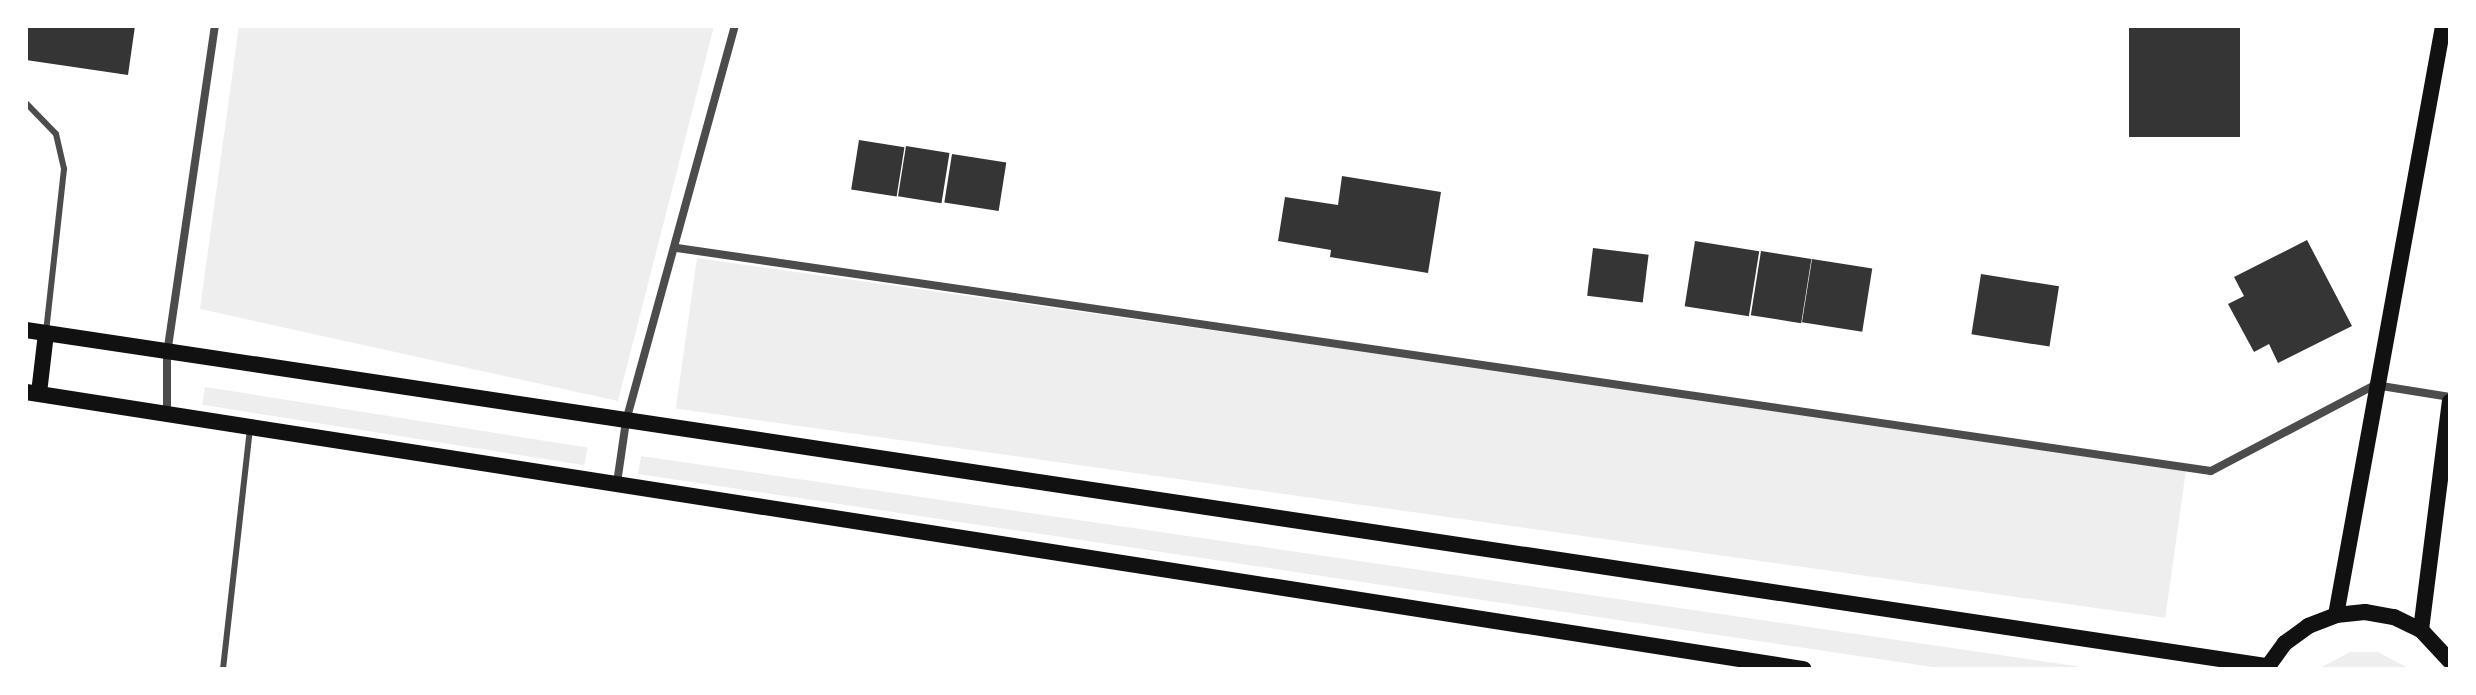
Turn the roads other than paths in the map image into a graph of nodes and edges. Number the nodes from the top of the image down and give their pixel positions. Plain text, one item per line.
1 (215, 26) edge
2 (735, 26) edge
3 (2443, 26) edge
4 (26, 103) edge
5 (677, 248) junction
6 (26, 330) edge
7 (46, 333) junction
8 (167, 354) junction
9 (2375, 385) junction
10 (32, 393) edge
11 (2450, 400) edge
12 (167, 412) junction
13 (626, 421) junction
14 (251, 426) junction
15 (617, 483) junction
16 (2336, 615) junction
17 (2421, 630) junction
18 (2450, 661) edge
19 (2267, 668) edge
20 (223, 669) edge
21 (1804, 669) edge

1 - 8 street
2 - 5 street
3 - 9 main road
4 - 7 lane
5 - 9 street
5 - 13 street
6 - 7 main road
7 - 8 main road
7 - 10 main road
8 - 12 street
8 - 13 main road
9 - 11 street
9 - 16 main road
10 - 12 main road
11 - 17 main road
12 - 14 main road
13 - 15 street
13 - 19 main road
14 - 15 main road
14 - 20 lane
15 - 21 main road
16 - 17 main road
16 - 19 main road
17 - 18 main road

